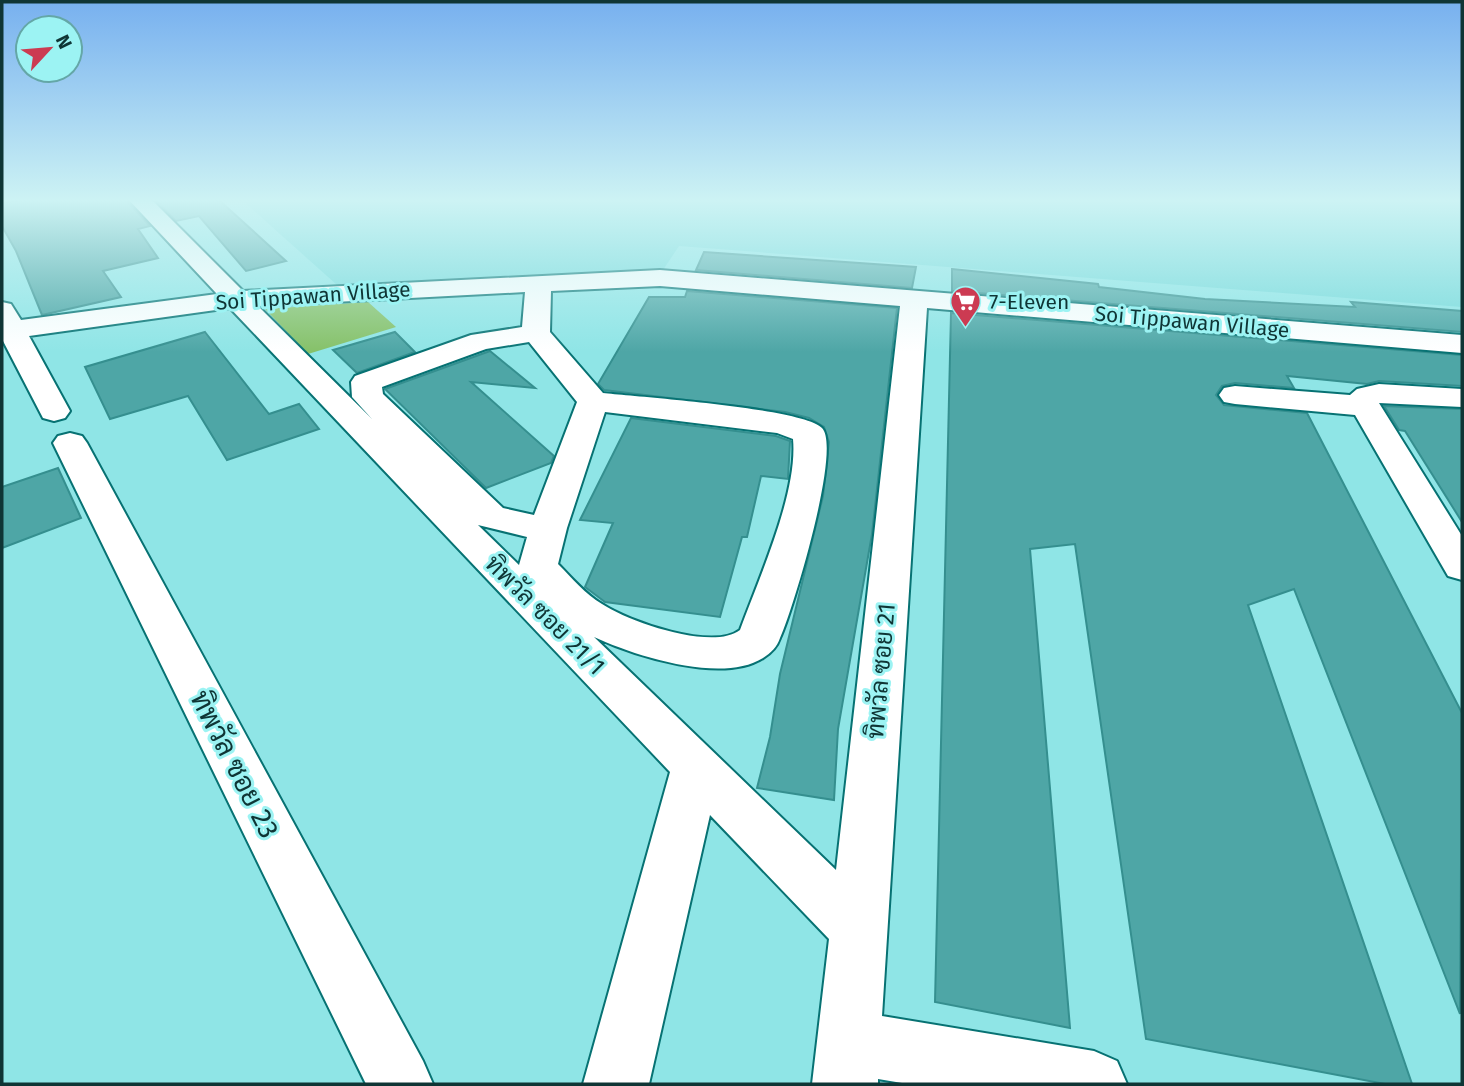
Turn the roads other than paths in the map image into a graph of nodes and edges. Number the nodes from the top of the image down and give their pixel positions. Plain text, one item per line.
1 (189, 251) edge
2 (538, 284) junction
3 (235, 299) junction
4 (914, 299) junction
5 (5, 324) edge
6 (536, 333) junction
7 (1462, 344) edge
8 (1235, 395) dead end
9 (1462, 398) edge
10 (593, 401) junction
11 (1366, 406) junction
12 (548, 528) junction
13 (1462, 567) edge
14 (696, 768) junction
15 (858, 929) junction
16 (846, 1063) edge
17 (400, 1084) edge
18 (616, 1084) edge
19 (1094, 1084) edge

1 - 3 street, ทิพวัล ซอย 21/1
2 - 3 street, Soi Tippawan Village
2 - 4 street, Soi Tippawan Village
2 - 6 street
3 - 5 street, Soi Tippawan Village
3 - 14 street, ทิพวัล ซอย 21/1
4 - 7 street, Soi Tippawan Village
4 - 15 street, ทิพวัล ซอย 21
5 - 17 street, ทิพวัล ซอย 23
6 - 10 street
6 - 12 street
8 - 11 street
9 - 11 street
10 - 12 street
10 - 12 street
11 - 13 street
14 - 15 street, ทิพวัล ซอย 21/1
14 - 18 street
15 - 16 street, ทิพวัล ซอย 21
16 - 19 street

